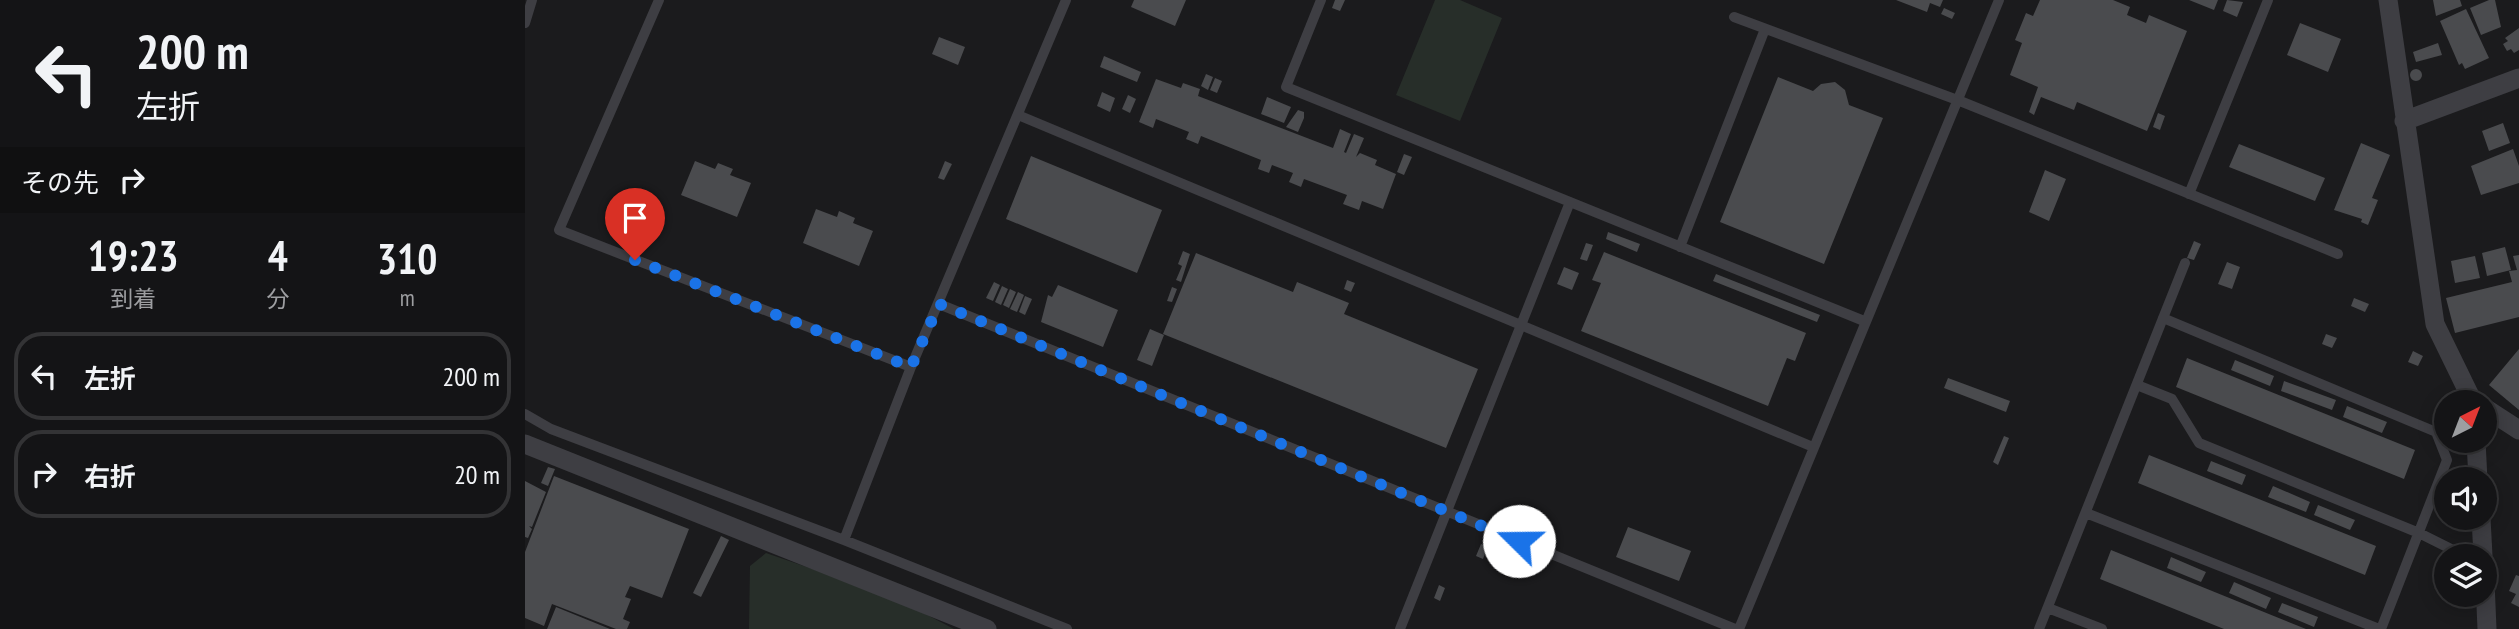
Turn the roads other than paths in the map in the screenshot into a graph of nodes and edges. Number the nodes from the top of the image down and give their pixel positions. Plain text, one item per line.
1 (532, 0) edge
2 (659, 0) edge
3 (1066, 0) edge
4 (1321, 0) edge
5 (1999, 0) edge
6 (2268, 0) edge
7 (2388, 0) edge
8 (1734, 17) dead end
9 (525, 23) edge
10 (1765, 29) junction
11 (2519, 78) edge
12 (1959, 102) junction
13 (1018, 115) junction
14 (2404, 121) junction
15 (2189, 194) junction
16 (1570, 202) junction
17 (1680, 247) junction
18 (2338, 254) dead end
19 (2185, 263) dead end
20 (939, 304) junction
21 (2163, 318) junction
22 (1864, 321) junction
23 (1521, 325) junction
24 (911, 367) junction
25 (2137, 385) junction
26 (2470, 390) edge
27 (525, 414) edge
28 (2497, 416) edge
29 (2519, 430) edge
30 (525, 444) edge
31 (1813, 447) junction
32 (1447, 511) junction
33 (2086, 513) junction
34 (2419, 533) junction
35 (844, 540) junction
36 (2441, 544) edge
37 (2486, 607) edge
38 (2048, 608) junction
39 (987, 629) edge
40 (1067, 629) edge
41 (1400, 629) edge
42 (1737, 629) edge
43 (2039, 629) edge
44 (2102, 629) edge
45 (2381, 629) edge
46 (2487, 629) edge

1 - 9 lane
2 - 24 lane
3 - 13 lane
4 - 16 lane
5 - 12 lane
6 - 15 lane
7 - 14 street
8 - 10 lane
10 - 12 lane
10 - 17 lane
11 - 14 street
12 - 15 lane
12 - 22 lane
13 - 20 lane
13 - 23 lane
14 - 26 street
15 - 18 lane
16 - 17 lane
16 - 23 lane
17 - 22 lane
19 - 21 lane
20 - 24 lane
20 - 32 lane
21 - 25 lane
21 - 34 lane
22 - 31 lane
23 - 31 lane
23 - 32 lane
24 - 35 lane
25 - 33 lane
25 - 34 lane
27 - 35 lane
28 - 29 street
30 - 39 street
31 - 42 lane
32 - 41 lane
32 - 42 lane
33 - 38 lane
33 - 45 lane
34 - 36 lane
34 - 45 lane
35 - 40 lane
37 - 46 street
38 - 43 lane
38 - 44 lane

